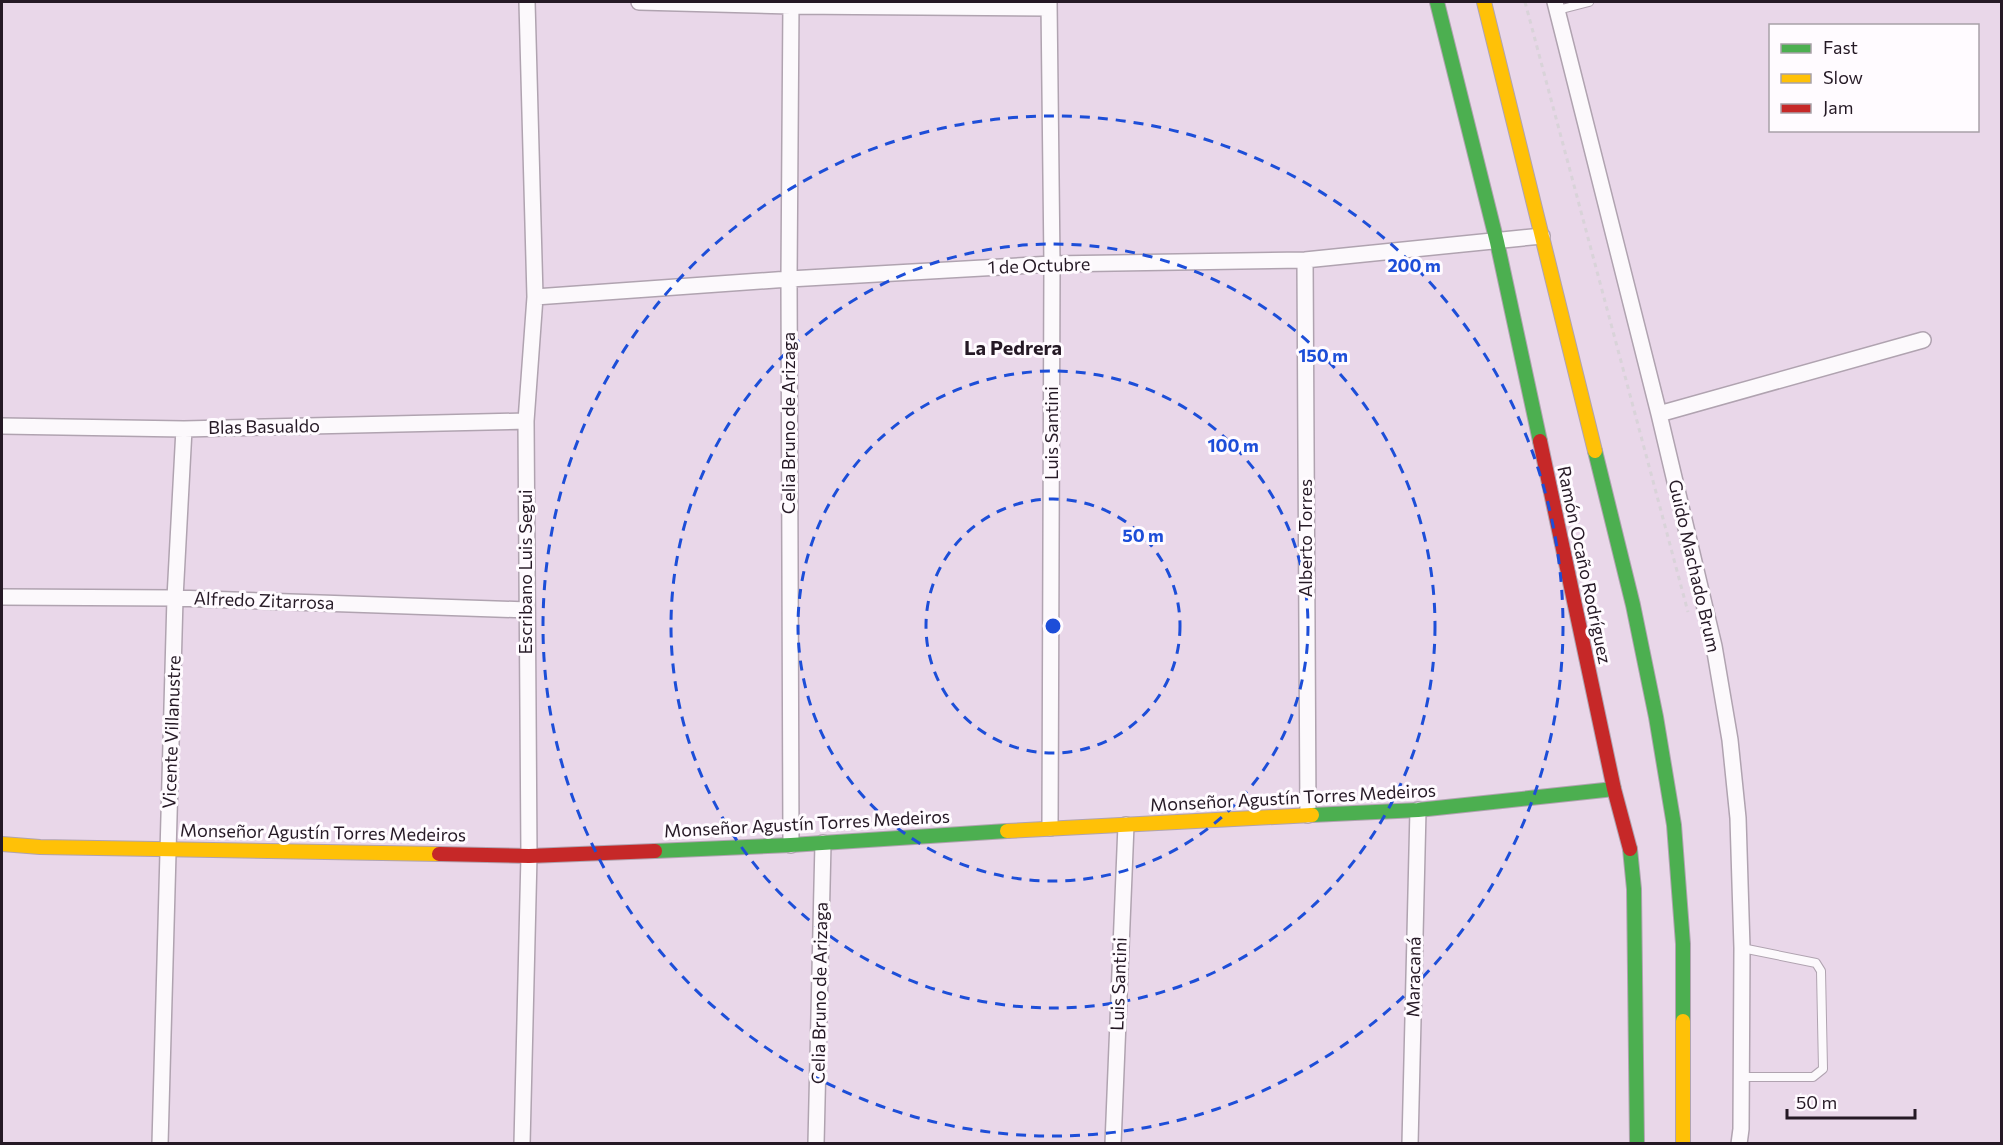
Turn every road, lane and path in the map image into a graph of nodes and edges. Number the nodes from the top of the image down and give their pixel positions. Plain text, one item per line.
1 (527, 2) edge
2 (639, 2) edge
3 (1437, 2) edge
4 (1484, 2) edge
5 (1525, 2) edge
6 (1589, 2) edge
7 (791, 4) edge
8 (1049, 5) edge
9 (1556, 6) edge
10 (1542, 236) junction
11 (1497, 242) junction
12 (1305, 260) junction
13 (1052, 264) junction
14 (789, 279) junction
15 (535, 297) junction
16 (1923, 340) dead end
17 (1659, 414) junction
18 (525, 421) junction
19 (2, 426) edge
20 (184, 429) junction
21 (2, 597) edge
22 (175, 598) junction
23 (527, 610) junction
24 (1688, 615) dead end
25 (1614, 789) junction
26 (1418, 810) junction
27 (1308, 815) junction
28 (1126, 825) junction
29 (1050, 828) junction
30 (823, 843) junction
31 (2, 844) edge
32 (791, 845) junction
33 (168, 848) junction
34 (529, 856) junction
35 (1742, 948) junction
36 (1742, 1077) junction
37 (160, 1143) edge
38 (522, 1143) edge
39 (816, 1143) edge
40 (1113, 1143) edge
41 (1410, 1143) edge
42 (1637, 1143) edge
43 (1683, 1143) edge
44 (1739, 1143) edge

1 - 15 street, Escribano Luis Segui
2 - 7 street
3 - 11 main road, Ramón Ocaño Rodríguez
4 - 10 main road
5 - 24 path
6 - 9 lane
7 - 8 street
7 - 14 street, Celia Bruno de Arizaga
8 - 13 street, Luis Santini
9 - 17 street, Guido Machado Brum
10 - 11 street, 1 de Octubre
10 - 43 main road
11 - 12 street, 1 de Octubre
11 - 25 main road, Ramón Ocaño Rodríguez
12 - 13 street, 1 de Octubre
12 - 27 street, Alberto Torres
13 - 14 street, 1 de Octubre
13 - 29 street, Luis Santini
14 - 15 street, 1 de Octubre
14 - 32 street, Celia Bruno de Arizaga
15 - 18 street, Escribano Luis Segui
16 - 17 street
17 - 35 street, Guido Machado Brum
18 - 20 street, Blas Basualdo
18 - 23 street, Escribano Luis Segui
19 - 20 street, Blas Basualdo
20 - 22 street, Vicente Villanustre
21 - 22 street, Alfredo Zitarrosa
22 - 23 street, Alfredo Zitarrosa
22 - 33 street, Vicente Villanustre
23 - 34 street, Escribano Luis Segui
25 - 26 main road, Monseñor Agustín Torres Medeiros
25 - 42 main road, Ramón Ocaño Rodríguez
26 - 27 main road, Monseñor Agustín Torres Medeiros
26 - 41 street, Maracaná
27 - 28 main road, Monseñor Agustín Torres Medeiros
28 - 29 main road, Monseñor Agustín Torres Medeiros
28 - 40 street, Luis Santini
29 - 30 main road, Monseñor Agustín Torres Medeiros
30 - 32 main road, Monseñor Agustín Torres Medeiros
30 - 39 street, Celia Bruno de Arizaga
31 - 33 main road, Monseñor Agustín Torres Medeiros
32 - 34 main road, Monseñor Agustín Torres Medeiros
33 - 34 main road, Monseñor Agustín Torres Medeiros
33 - 37 street, Vicente Villanustre
34 - 38 street, Escribano Luis Segui
35 - 36 street, Guido Machado Brum
35 - 36 lane
36 - 44 street, Guido Machado Brum

